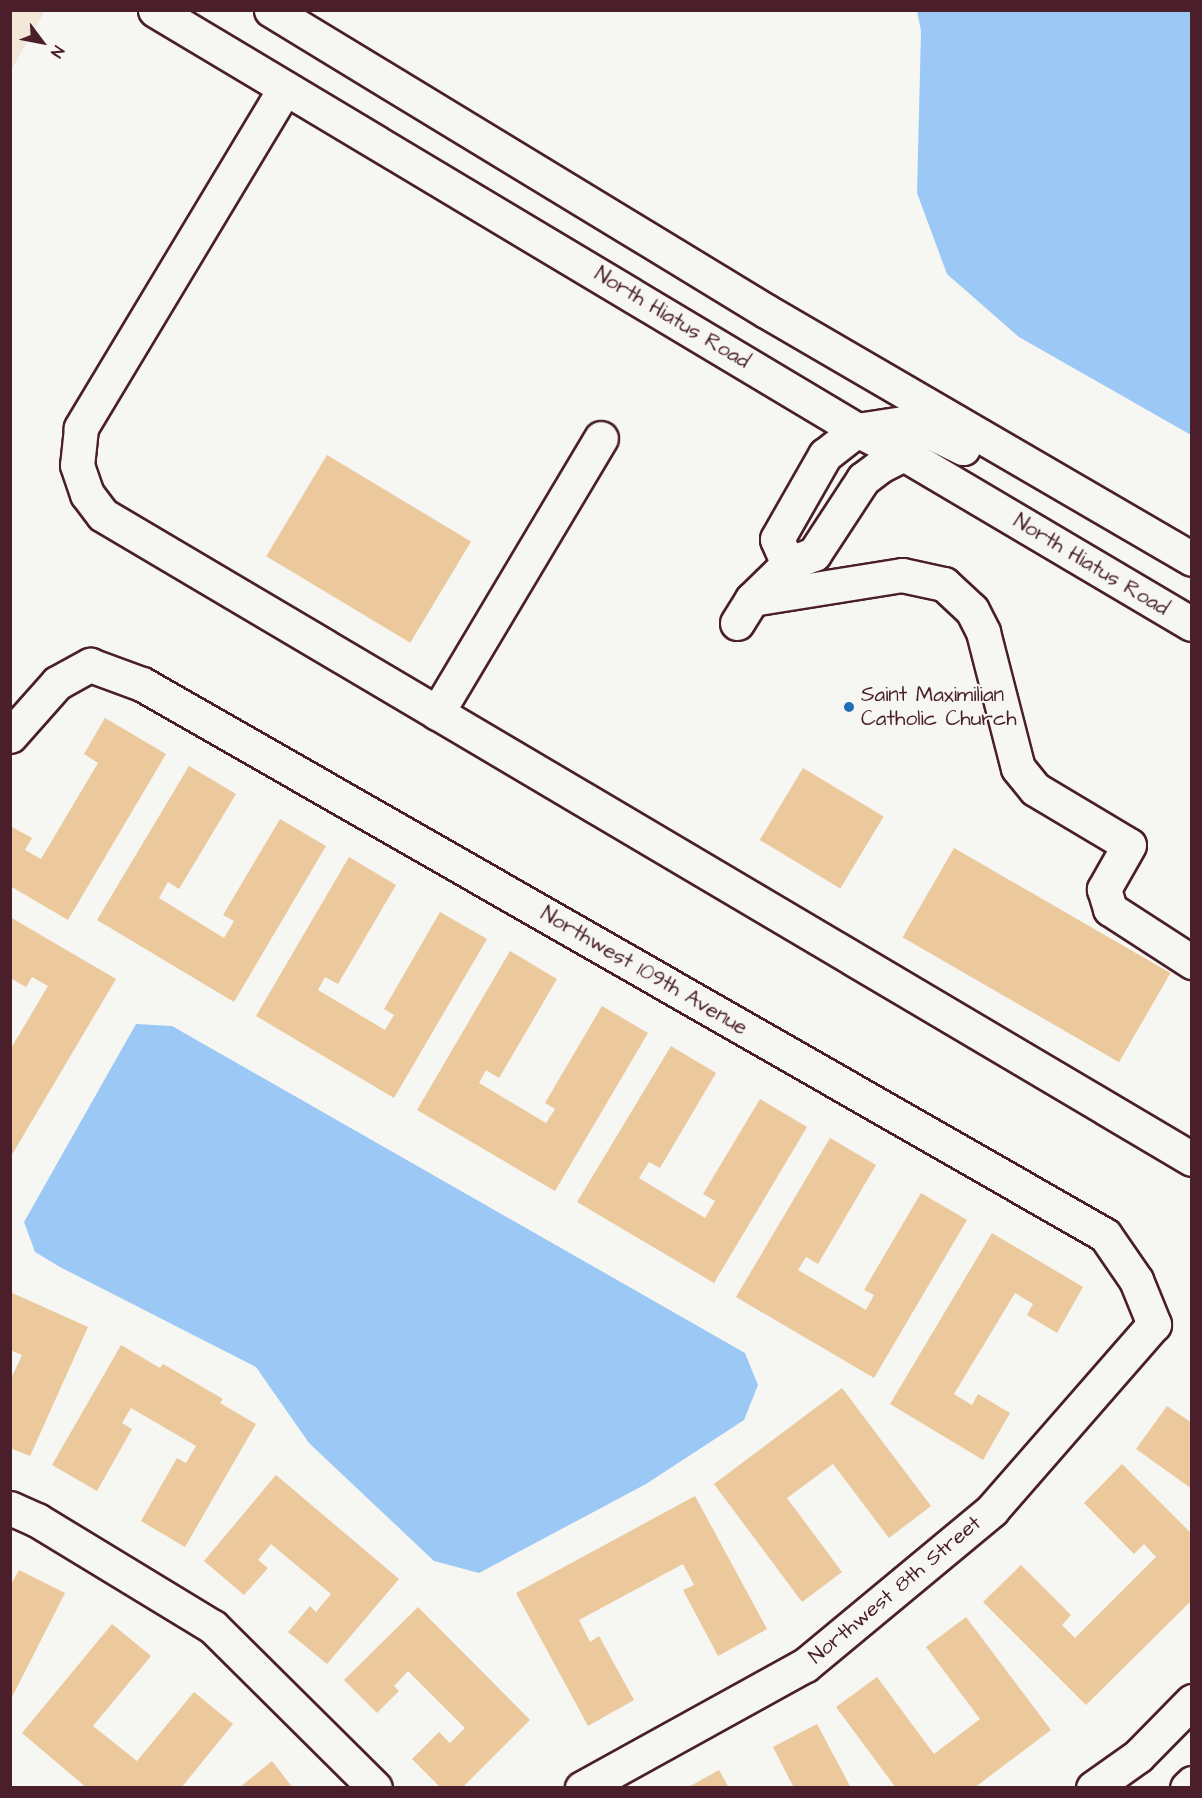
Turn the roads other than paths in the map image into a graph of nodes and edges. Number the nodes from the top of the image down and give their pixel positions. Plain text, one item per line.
1 (154, 10) edge
2 (271, 10) edge
3 (285, 88) junction
4 (857, 430) junction
5 (601, 438) dead end
6 (904, 454) junction
7 (1187, 556) edge
8 (788, 564) junction
9 (1191, 624) edge
10 (437, 713) junction
11 (10, 736) edge
12 (1191, 962) edge
13 (1191, 1159) edge
14 (1154, 1324) joint
15 (10, 1508) edge
16 (1191, 1701) edge
17 (1191, 1783) edge
18 (375, 1788) edge
19 (582, 1788) edge
20 (1094, 1788) edge
21 (1187, 1788) edge

1 - 3 street, North Hiatus Road
2 - 7 street
3 - 4 street, North Hiatus Road
3 - 10 street
4 - 6 street, North Hiatus Road
4 - 7 street
4 - 8 street
5 - 10 street
6 - 8 street
6 - 9 street, North Hiatus Road
8 - 12 street
10 - 13 street
11 - 14 street, Northwest 109th Avenue
14 - 19 street, Northwest 8th Street
15 - 18 street
16 - 20 street
17 - 21 street

